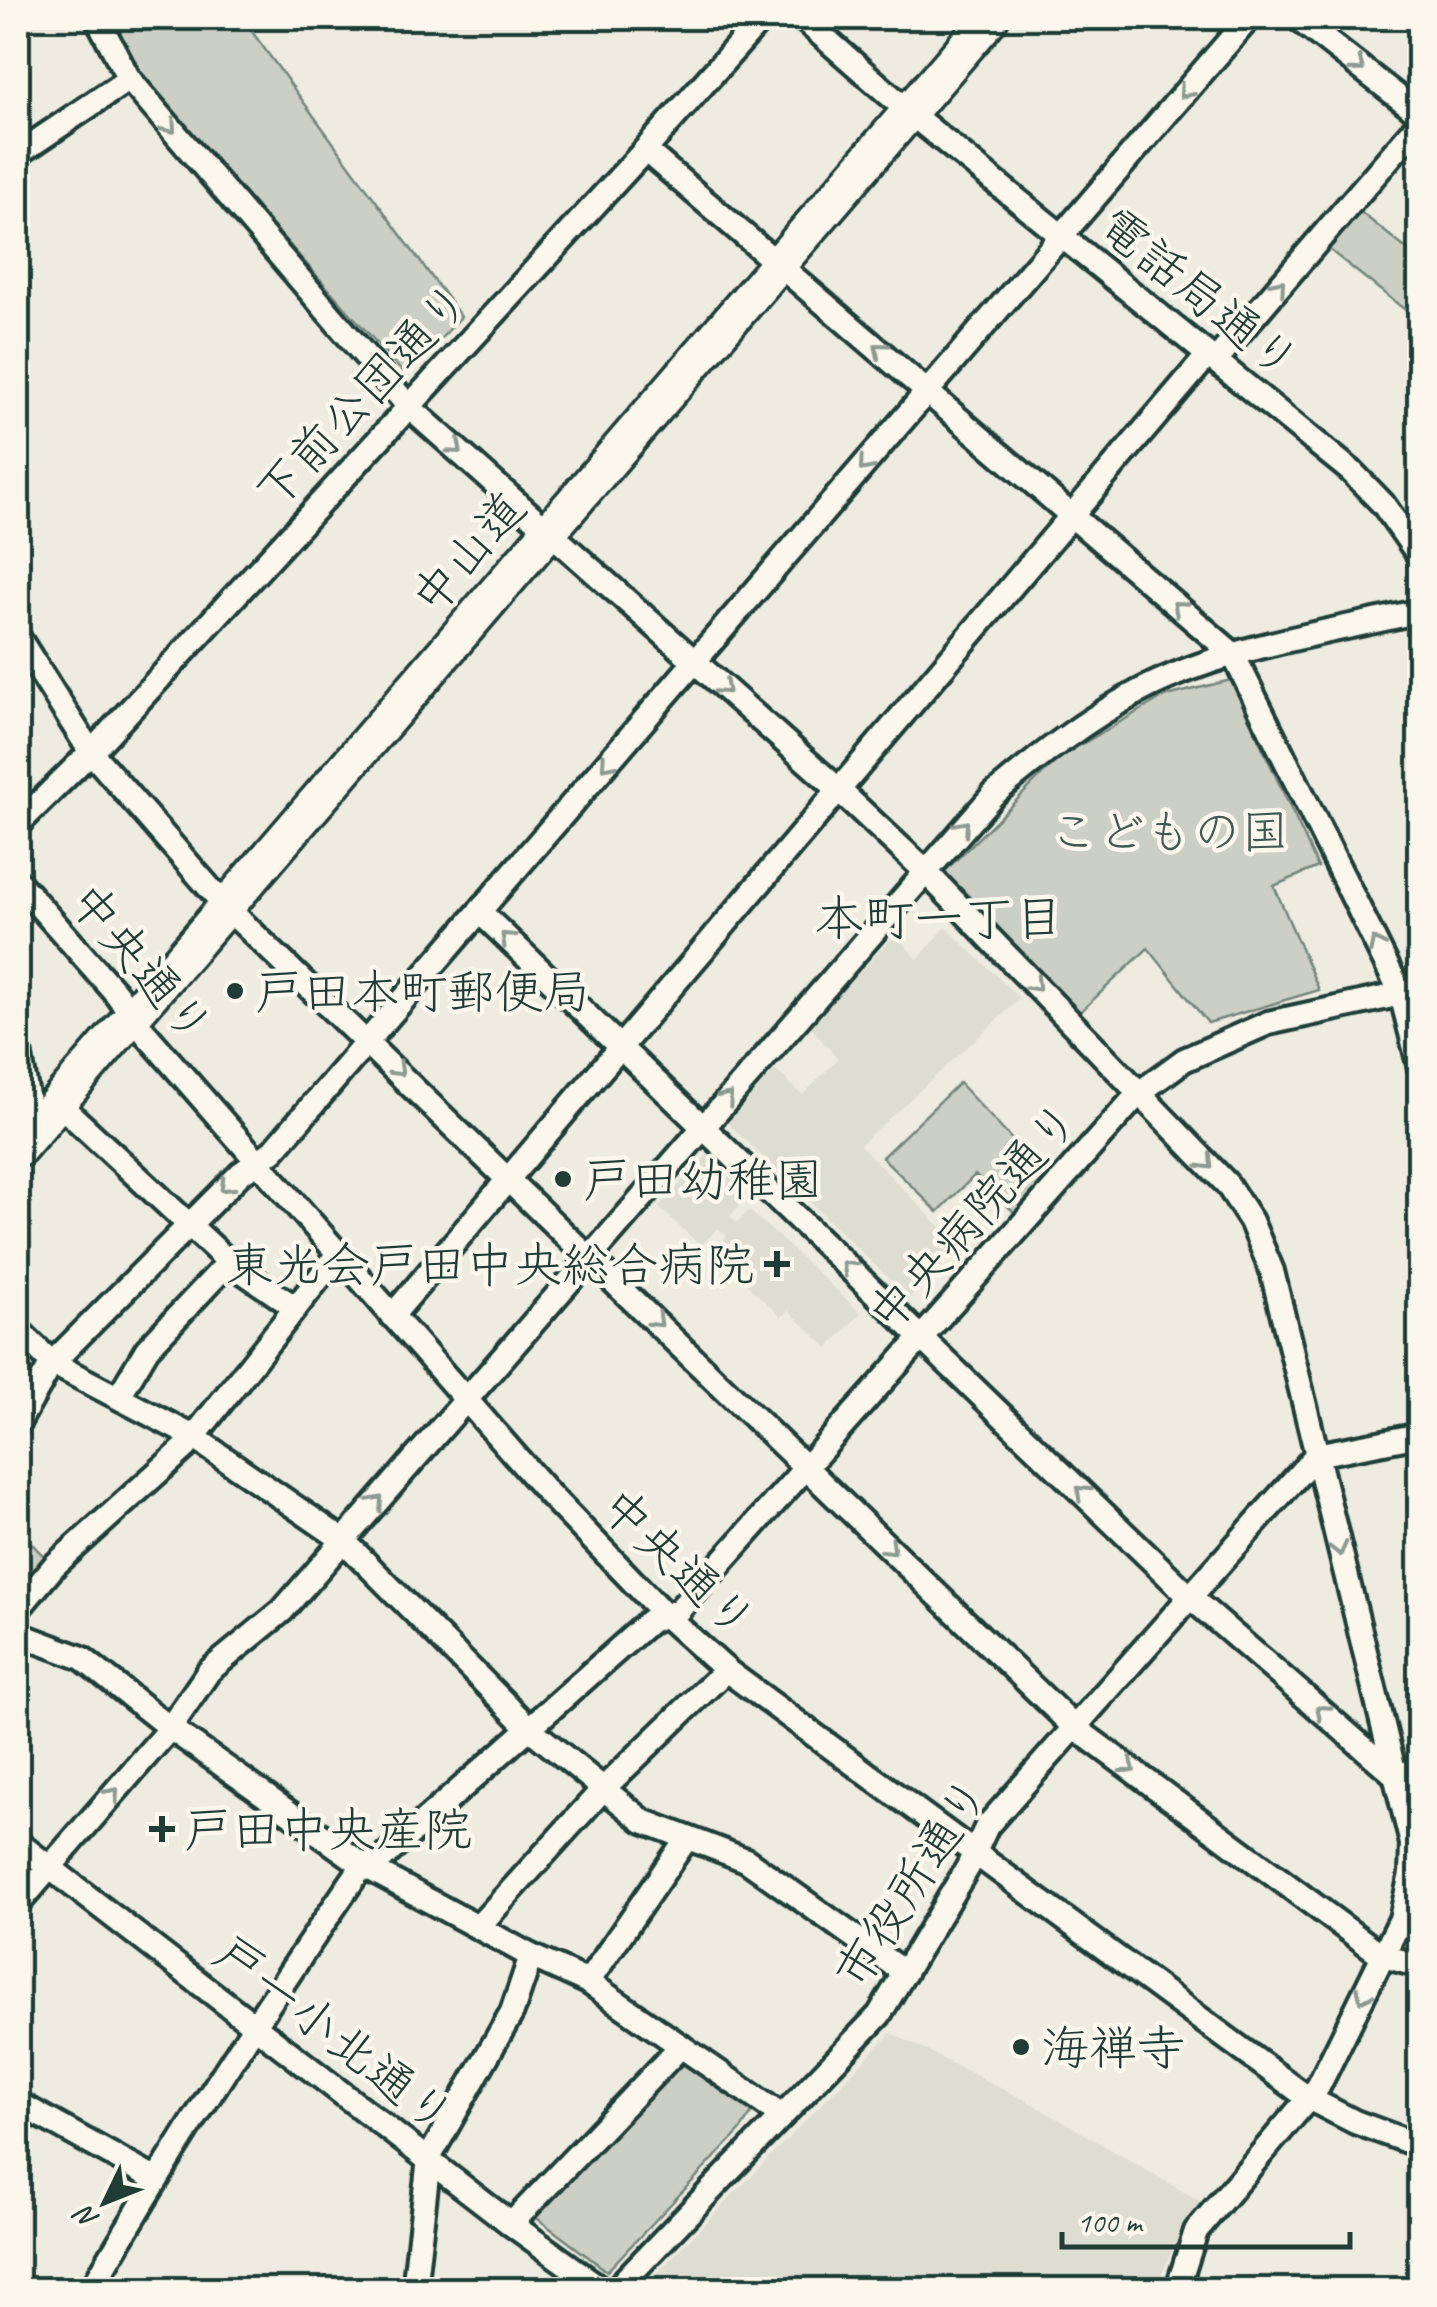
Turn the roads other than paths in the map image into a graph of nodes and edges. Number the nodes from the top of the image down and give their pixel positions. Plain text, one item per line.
1 (98, 18) edge
2 (762, 18) edge
3 (802, 18) edge
4 (990, 18) edge
5 (1249, 18) edge
6 (1298, 18) edge
7 (129, 79) junction
8 (909, 112) junction
9 (1420, 114) edge
10 (1420, 122) edge
11 (645, 150) junction
12 (18, 154) edge
13 (1062, 235) junction
14 (779, 264) junction
15 (1212, 358) junction
16 (928, 391) junction
17 (410, 407) junction
18 (1074, 516) junction
19 (550, 530) junction
20 (1420, 557) edge
21 (1420, 611) edge
22 (18, 637) edge
23 (1233, 654) junction
24 (695, 662) junction
25 (90, 751) junction
26 (838, 790) junction
27 (18, 824) edge
28 (924, 870) junction
29 (18, 882) edge
30 (226, 906) junction
31 (480, 912) junction
32 (1410, 992) edge
33 (131, 1015) junction
34 (369, 1042) junction
35 (18, 1046) edge
36 (621, 1048) junction
37 (1420, 1068) edge
38 (1140, 1093) junction
39 (57, 1102) junction
40 (702, 1128) junction
41 (25, 1140) edge
42 (257, 1161) junction
43 (510, 1179) junction
44 (187, 1225) junction
45 (338, 1254) junction
46 (591, 1257) junction
47 (229, 1262) junction
48 (294, 1307) junction
49 (392, 1316) junction
50 (18, 1330) edge
51 (922, 1338) junction
52 (52, 1363) junction
53 (119, 1396) junction
54 (466, 1401) junction
55 (18, 1423) edge
56 (1420, 1435) edge
57 (192, 1436) junction
58 (1316, 1454) junction
59 (806, 1467) junction
60 (343, 1540) junction
61 (1190, 1597) junction
62 (18, 1608) edge
63 (665, 1615) junction
64 (18, 1634) edge
65 (726, 1670) junction
66 (1074, 1727) junction
67 (170, 1728) junction
68 (529, 1728) junction
69 (1420, 1770) edge
70 (1395, 1775) junction
71 (604, 1788) junction
72 (687, 1838) junction
73 (18, 1843) edge
74 (974, 1854) junction
75 (363, 1866) junction
76 (49, 1868) junction
77 (18, 1904) edge
78 (478, 1927) junction
79 (531, 1956) junction
80 (1383, 1956) junction
81 (1420, 1966) edge
82 (905, 1973) junction
83 (588, 1982) junction
84 (253, 2024) junction
85 (680, 2046) junction
86 (1308, 2098) junction
87 (18, 2103) edge
88 (782, 2116) junction
89 (1420, 2146) edge
90 (428, 2158) junction
91 (155, 2180) junction
92 (511, 2224) junction
93 (91, 2290) edge
94 (414, 2290) edge
95 (602, 2290) edge
96 (616, 2290) edge
97 (1177, 2290) edge

1 - 7 street
2 - 11 street, 下前公団通り
3 - 8 street, 電話局通り
4 - 8 highway, 中山道
5 -> 13 street
6 -> 9 street
7 - 12 street
7 -> 17 street
8 - 13 street, 電話局通り
8 - 14 highway, 中山道
15 -> 10 street
11 - 14 street
11 - 17 street, 下前公団通り
13 - 15 street, 電話局通り
13 - 16 street
16 -> 14 street
14 - 19 highway, 中山道
15 - 18 street
15 - 20 street, 電話局通り
16 - 18 street
16 -> 24 street
17 -> 19 street
17 - 25 street, 下前公団通り
23 -> 18 street
18 - 26 street
19 - 24 street
19 - 30 highway, 中山道
21 - 23 street
22 - 25 street
28 -> 23 street
32 -> 23 street
24 -> 26 street
24 -> 31 street
25 - 27 street, 下前公団通り
25 - 30 street
26 - 28 street
26 - 36 street
28 -> 38 street
40 -> 28 street
29 - 33 street, 中央通り
30 - 33 highway, 中山道
30 - 34 street
31 - 34 street
36 -> 31 street
32 - 37 street
32 - 38 street, 中央病院通り
33 - 39 highway, 中山道
33 - 42 street, 中央通り
34 - 42 street
34 -> 43 street
35 - 41 street
36 - 40 street
36 - 43 street
38 - 51 street, 中央病院通り
38 -> 58 street
39 - 41 highway, 中山道
39 - 44 street
40 - 46 street
51 -> 40 street
42 -> 44 street
42 - 45 street, 中央通り
43 - 46 street
43 - 49 street
44 - 47 street
44 - 52 street
45 - 48 street
45 - 49 street, 中央通り
46 - 54 street
46 -> 59 street
47 - 48 street
47 - 53 street
48 - 57 street
49 - 54 street, 中央通り
50 - 52 street
51 - 59 street, 中央病院通り
61 -> 51 street
52 - 53 street
52 - 55 street
53 - 57 street
60 -> 54 street
54 - 63 street, 中央通り
56 - 58 street
57 - 60 street
57 - 62 street
58 - 61 street, 市役所通り
58 -> 70 street
59 - 63 street, 中央病院通り
59 -> 66 street
60 - 67 street
60 - 68 street
61 - 66 street, 市役所通り
70 -> 61 street
63 - 65 street, 中央通り
63 - 68 street, 中央病院通り
64 - 67 street
65 - 71 street
65 - 74 street, 中央通り
66 - 74 street, 市役所通り
66 -> 80 street
67 - 75 street
76 -> 67 street
68 - 71 street
68 - 75 street, 中央病院通り
69 - 70 street
70 - 80 street
71 - 72 street
71 - 78 street
72 - 82 street
72 - 83 street
73 - 76 street, 戸一小北通り
74 - 82 street, 市役所通り
74 - 86 street, 中央通り
75 - 78 street
75 - 84 street
76 - 77 street
76 - 84 street, 戸一小北通り
78 - 79 street
79 - 83 street
79 - 90 street
80 - 81 street
80 -> 86 street
82 - 88 street, 市役所通り
83 - 85 street
84 - 90 street, 戸一小北通り
84 - 91 street
85 - 88 street
85 - 92 street
86 - 89 street, 中央通り
86 - 97 street
87 - 91 street
88 - 96 street, 市役所通り
90 - 92 street, 戸一小北通り
90 - 94 street
91 - 93 street
92 - 95 street, 戸一小北通り

